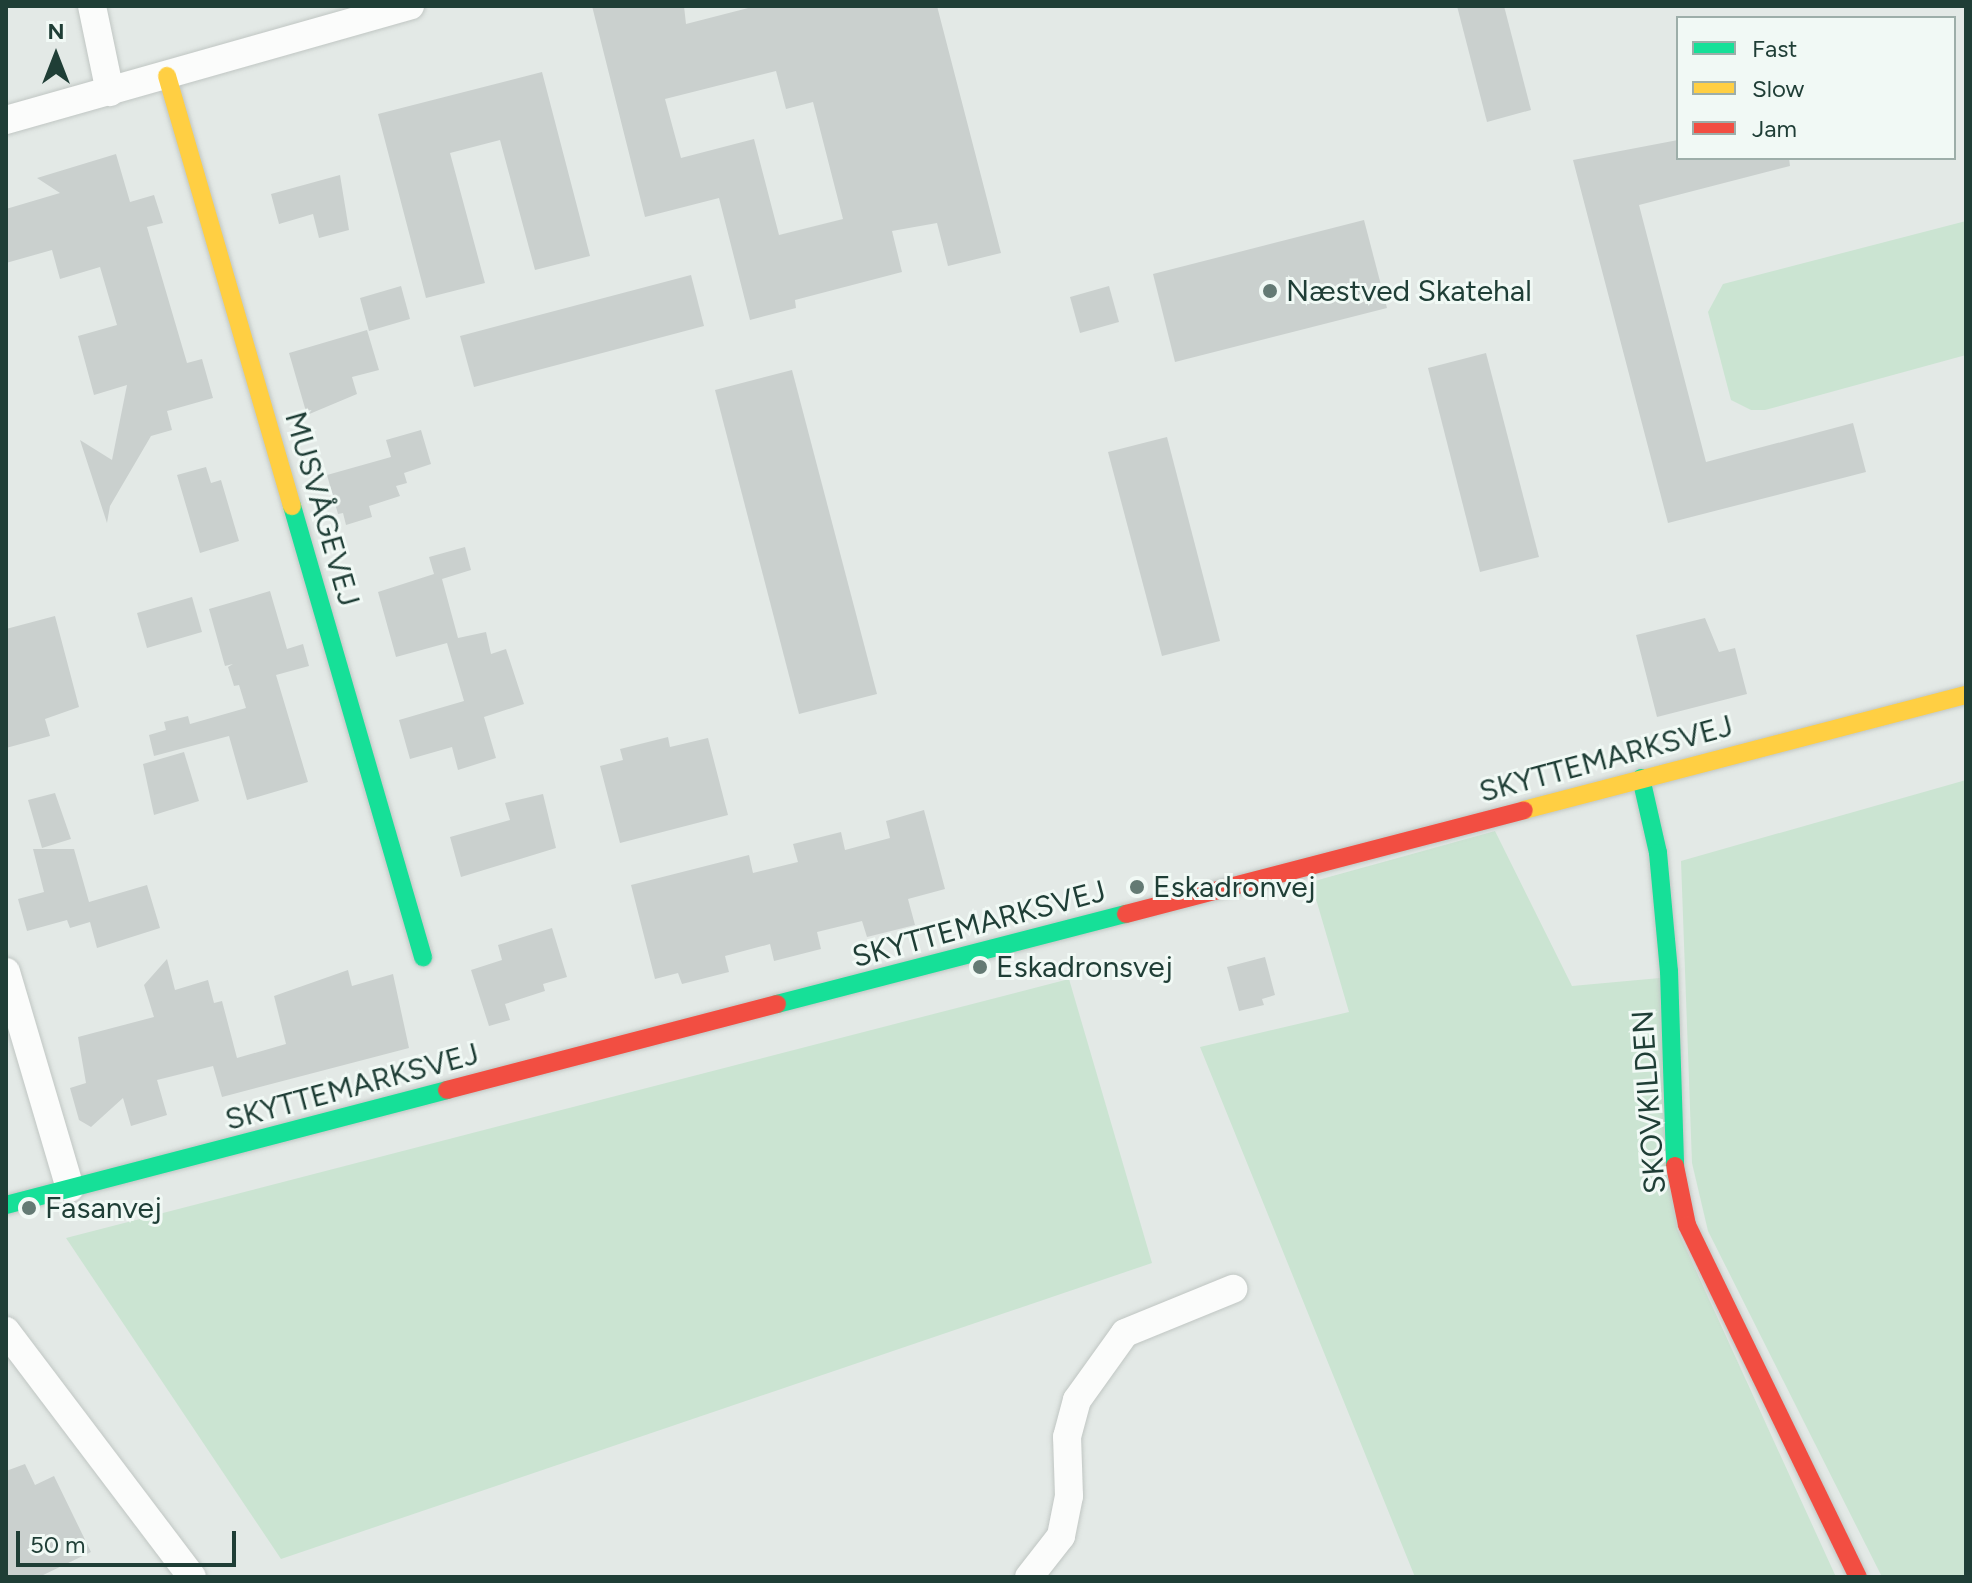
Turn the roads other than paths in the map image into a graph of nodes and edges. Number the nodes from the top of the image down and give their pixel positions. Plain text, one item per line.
1 (92, 6) edge
2 (410, 6) edge
3 (167, 76) junction
4 (110, 92) junction
5 (6, 120) edge
6 (1966, 695) edge
7 (1641, 778) junction
8 (423, 957) dead end
9 (6, 972) edge
10 (70, 1188) junction
11 (6, 1205) edge
12 (1233, 1289) dead end
13 (6, 1331) edge
14 (192, 1577) edge
15 (1029, 1577) edge
16 (1858, 1577) edge

1 - 4 street
2 - 3 street
3 - 4 street
3 - 8 street, MUSVÅGEVEJ
4 - 5 street
6 - 7 street, SKYTTEMARKSVEJ
7 - 10 street, SKYTTEMARKSVEJ
7 - 16 street, SKOVKILDEN
9 - 10 street
10 - 11 street, SKYTTEMARKSVEJ
12 - 15 street
13 - 14 street

